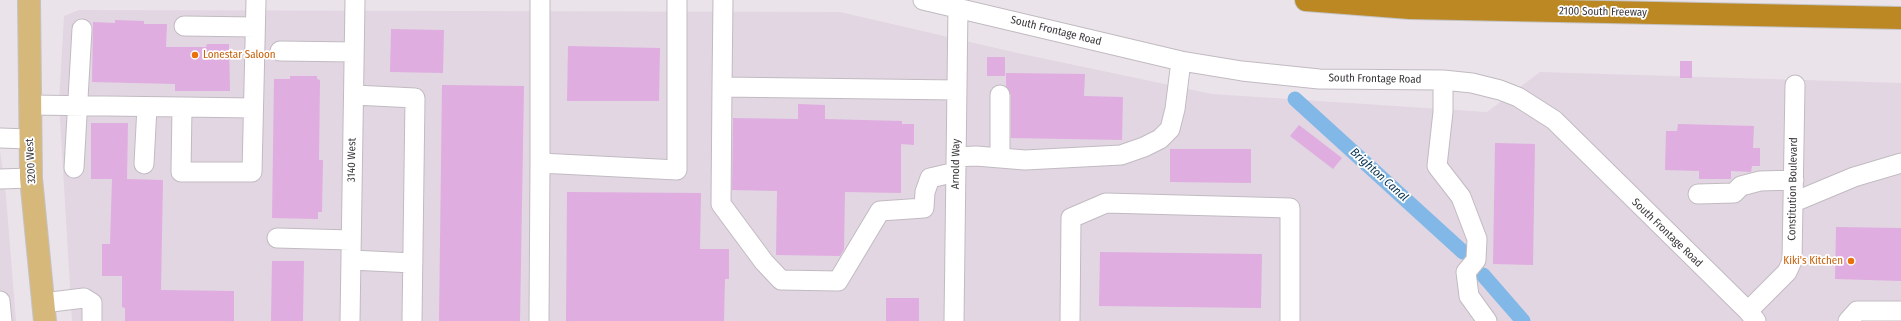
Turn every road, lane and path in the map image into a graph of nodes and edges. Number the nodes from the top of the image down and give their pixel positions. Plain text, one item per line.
1 (29, 0) edge
2 (256, 0) edge
3 (355, 0) edge
4 (540, 0) edge
5 (677, 0) edge
6 (722, 0) edge
7 (923, 0) edge
8 (1306, 0) edge
9 (958, 7) junction
10 (1901, 18) edge
11 (184, 26) dead end
12 (255, 27) junction
13 (82, 29) dead end
14 (280, 51) dead end
15 (354, 52) junction
16 (1182, 61) junction
17 (1443, 80) junction
18 (1795, 85) dead end
19 (722, 87) junction
20 (957, 90) junction
21 (354, 95) junction
22 (1000, 95) dead end
23 (29, 105) junction
24 (78, 105) junction
25 (147, 106) junction
26 (182, 107) junction
27 (254, 108) junction
28 (0, 138) edge
29 (30, 139) junction
30 (1000, 158) junction
31 (540, 163) junction
32 (1901, 163) edge
33 (144, 164) dead end
34 (956, 165) junction
35 (74, 168) dead end
36 (31, 178) junction
37 (0, 179) edge
38 (1794, 180) junction
39 (1698, 194) dead end
40 (1794, 202) junction
41 (277, 238) dead end
42 (351, 240) junction
43 (351, 260) junction
44 (413, 263) junction
45 (0, 301) edge
46 (1901, 311) edge
47 (44, 312) edge
48 (1752, 316) edge
49 (2, 321) edge
50 (92, 321) edge
51 (350, 321) edge
52 (412, 321) edge
53 (539, 321) edge
54 (954, 321) edge
55 (1070, 321) edge
56 (1290, 321) edge
57 (1487, 321) edge
58 (1848, 321) edge

1 - 23 main road, 3200 West
2 - 12 street
3 - 15 street, 3140 West
4 - 31 street
5 - 31 street
6 - 19 street
7 - 9 street, South Frontage Road
8 - 10 highway, 2100 South Freeway
9 - 16 street, South Frontage Road
9 - 20 street, Arnold Way
11 - 12 street
12 - 27 street
13 - 24 street
14 - 15 street
15 - 21 street, 3140 West
16 - 17 street, South Frontage Road
16 - 30 street
17 - 48 street, South Frontage Road
17 - 57 street
18 - 38 street, Constitution Boulevard
19 - 20 street
19 - 34 street
20 - 34 street, Arnold Way
21 - 42 street, 3140 West
21 - 44 street
22 - 30 street
23 - 24 street
23 - 29 main road, 3200 West
24 - 25 street
24 - 35 street
25 - 26 street
25 - 33 street
26 - 27 street
26 - 27 street
28 - 29 street
29 - 36 main road, 3200 West
30 - 34 street
31 - 53 street
32 - 40 street
34 - 54 street, Arnold Way
36 - 37 street
36 - 47 main road, 3200 West
38 - 39 street
38 - 40 street, Constitution Boulevard
40 - 48 street, Constitution Boulevard
41 - 42 street
42 - 43 street, 3140 West
43 - 44 street
43 - 51 street, 3140 West
44 - 52 street
45 - 49 street
46 - 58 street
47 - 50 street
55 - 56 street

